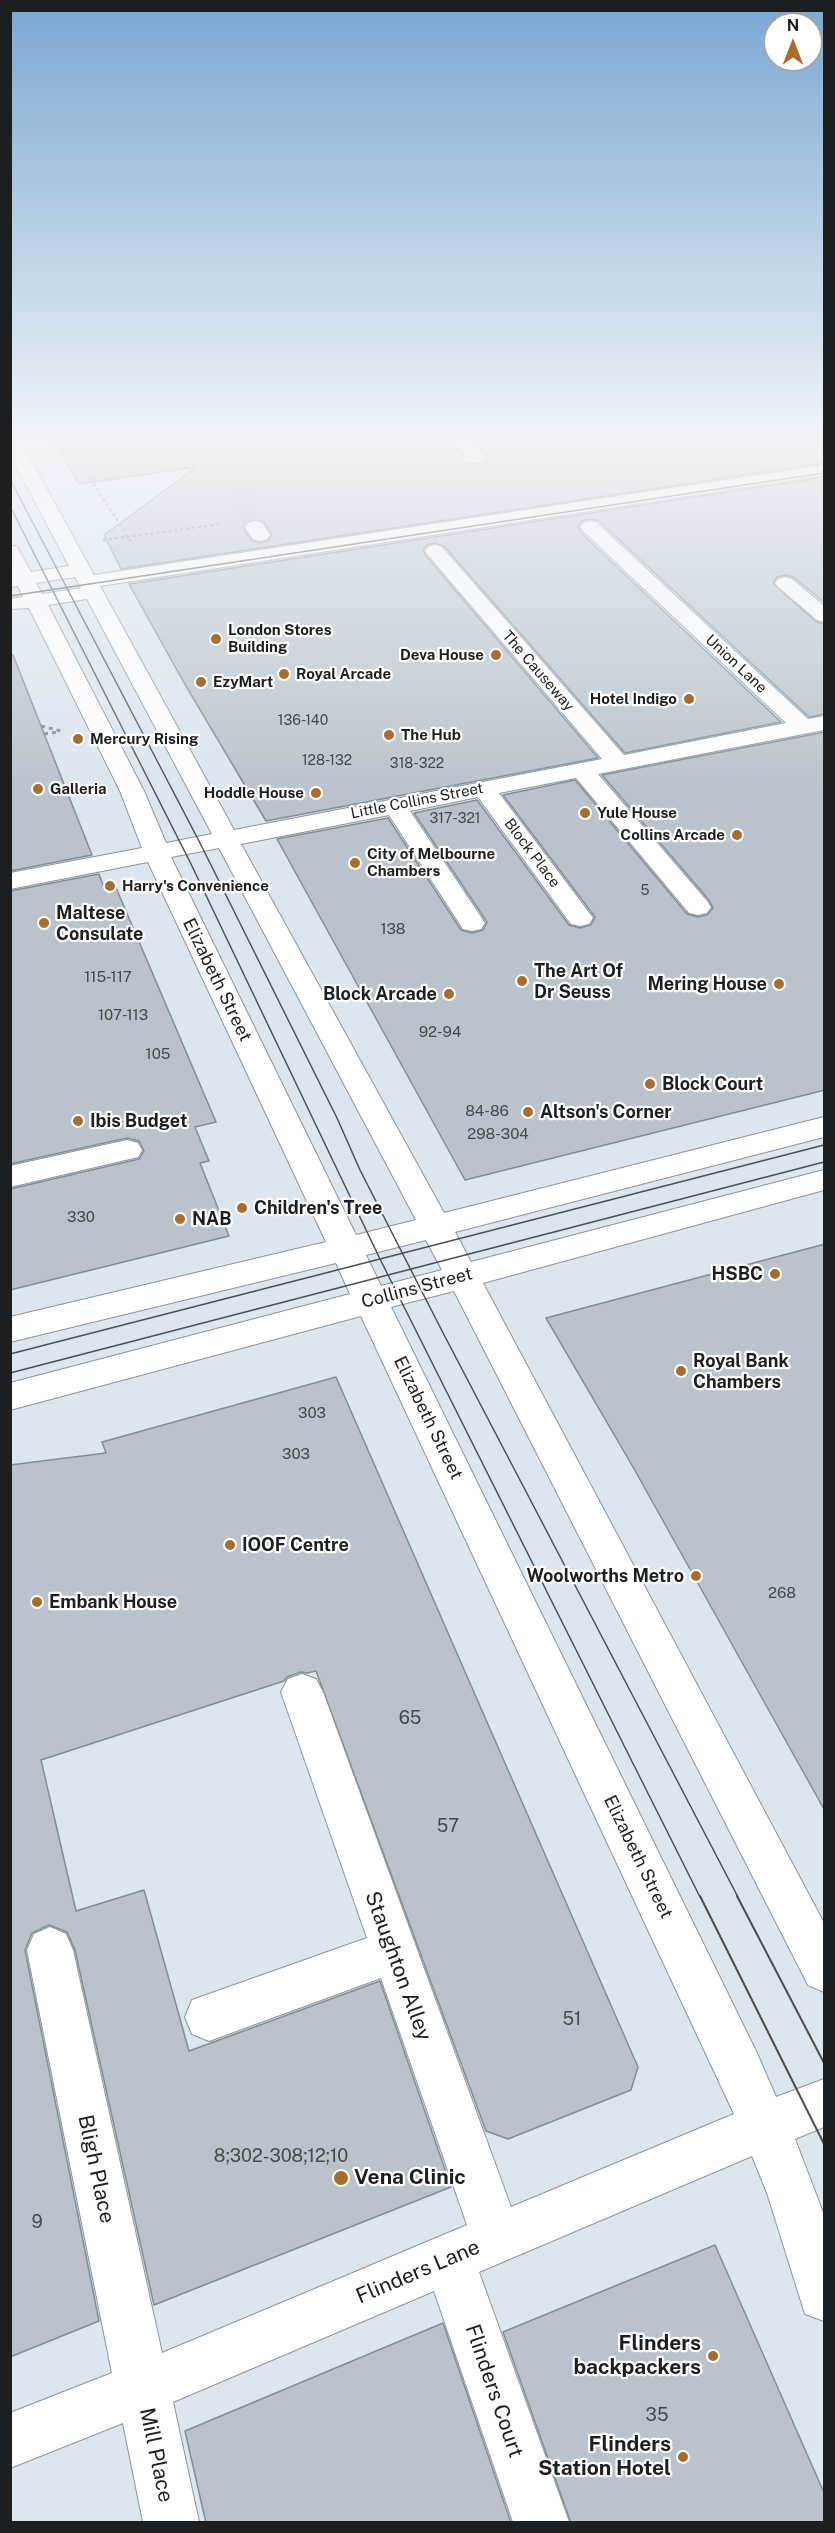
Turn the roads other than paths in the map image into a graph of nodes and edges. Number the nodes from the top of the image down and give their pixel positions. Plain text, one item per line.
1 (11, 556) edge
2 (74, 556) edge
3 (253, 556) edge
4 (439, 556) edge
5 (623, 556) edge
6 (17, 580) edge
7 (88, 581) junction
8 (785, 583) dead end
9 (35, 601) junction
10 (10, 605) edge
11 (825, 616) edge
12 (817, 727) edge
13 (618, 763) junction
14 (582, 770) junction
15 (483, 789) junction
16 (395, 806) junction
17 (227, 838) junction
18 (157, 851) junction
19 (10, 881) edge
20 (698, 907) dead end
21 (580, 918) dead end
22 (472, 923) dead end
23 (825, 1127) edge
24 (127, 1150) dead end
25 (10, 1177) edge
26 (825, 1180) edge
27 (435, 1226) junction
28 (346, 1249) junction
29 (462, 1276) junction
30 (371, 1299) junction
31 (10, 1330) edge
32 (10, 1397) edge
33 (302, 1692) dead end
34 (50, 1950) dead end
35 (393, 1951) junction
36 (825, 1969) edge
37 (209, 2017) dead end
38 (825, 2103) edge
39 (765, 2127) junction
40 (497, 2238) junction
41 (448, 2259) junction
42 (825, 2295) edge
43 (142, 2388) junction
44 (10, 2441) edge
45 (171, 2523) edge
46 (541, 2523) edge

1 - 6 street, Elizabeth Street
2 - 7 street
3 - 7 street
4 - 13 street, The Causeway
5 - 12 street, Union Lane
6 - 7 street
6 - 9 street, Elizabeth Street
7 - 9 street
7 - 17 street
8 - 11 street
9 - 10 street
9 - 18 street, Elizabeth Street
12 - 13 street, Little Collins Street
13 - 14 street, Little Collins Street
14 - 15 street, Little Collins Street
14 - 20 street
15 - 16 street, Little Collins Street
15 - 21 street, Block Place
16 - 17 street, Little Collins Street
16 - 22 street
17 - 18 street, Little Collins Street
17 - 27 street
18 - 19 street, Little Collins Street
18 - 28 street, Elizabeth Street
23 - 27 street
24 - 25 street
26 - 29 street, Collins Street
27 - 28 street
27 - 29 street
28 - 30 street, Elizabeth Street
28 - 31 street
29 - 30 street, Collins Street
29 - 36 street
30 - 32 street, Collins Street
30 - 39 street, Elizabeth Street
33 - 35 street, Staughton Alley
34 - 43 street, Bligh Place
35 - 37 street
35 - 40 street, Staughton Alley
38 - 39 street, Flinders Lane
39 - 40 street, Flinders Lane
39 - 42 street, Elizabeth Street
40 - 41 street, Flinders Lane
41 - 43 street, Flinders Lane
41 - 46 street, Flinders Court
43 - 44 street, Flinders Lane
43 - 45 street, Mill Place

